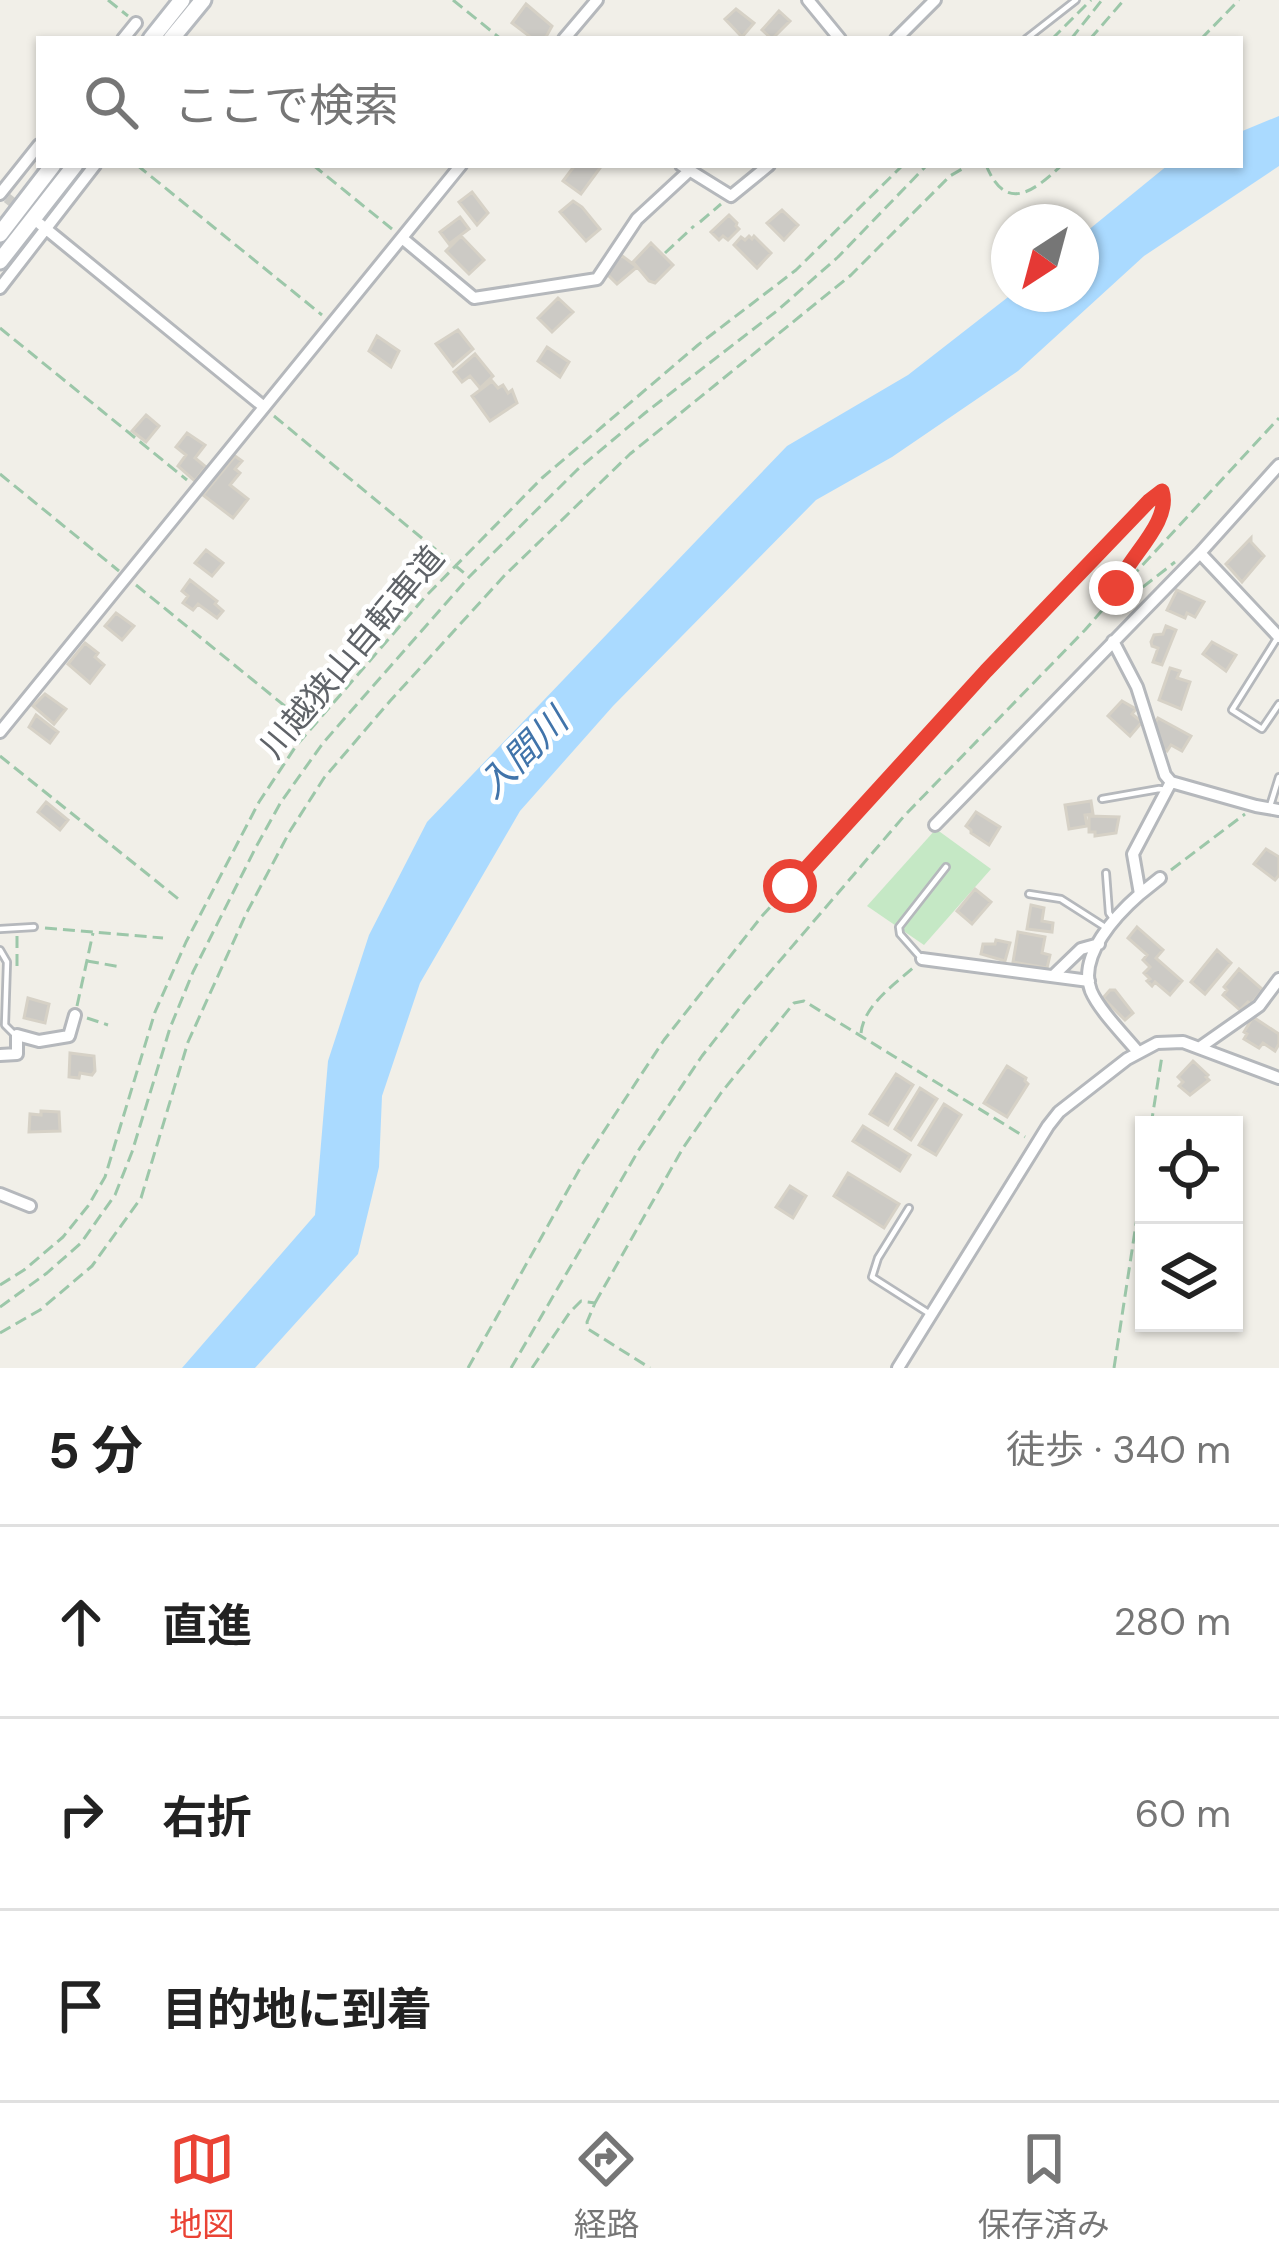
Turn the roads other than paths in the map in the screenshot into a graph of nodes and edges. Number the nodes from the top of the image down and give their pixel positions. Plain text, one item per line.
1 (182, 0) edge
2 (203, 0) edge
3 (597, 0) edge
4 (808, 0) edge
5 (935, 0) edge
6 (1076, 0) edge
7 (136, 23) dead end
8 (125, 36) edge
9 (153, 36) edge
10 (174, 36) edge
11 (567, 36) edge
12 (838, 36) edge
13 (899, 36) edge
14 (1030, 36) edge
15 (36, 149) edge
16 (51, 168) edge
17 (73, 168) edge
18 (92, 168) edge
19 (459, 168) edge
20 (685, 168) edge
21 (765, 168) edge
22 (2, 194) edge
23 (42, 226) junction
24 (0, 234) edge
25 (402, 238) junction
26 (0, 261) edge
27 (0, 288) edge
28 (264, 406) junction
29 (1279, 465) edge
30 (1272, 483) edge
31 (1199, 553) junction
32 (1279, 637) edge
33 (1113, 640) junction
34 (1279, 704) edge
35 (0, 732) edge
36 (1279, 777) edge
37 (1169, 786) junction
38 (1102, 799) dead end
39 (1269, 808) edge
40 (935, 824) dead end
41 (946, 867) dead end
42 (1106, 873) dead end
43 (1160, 878) road end
44 (1029, 894) dead end
45 (1140, 894) junction
46 (1111, 925) junction
47 (34, 927) road end
48 (0, 928) edge
49 (1099, 944) junction
50 (0, 950) edge
51 (922, 959) joint
52 (1053, 976) junction
53 (1279, 980) edge
54 (1089, 981) junction
55 (75, 1015) road end
56 (16, 1035) junction
57 (1199, 1048) junction
58 (1138, 1052) junction
59 (0, 1055) edge
60 (1279, 1078) edge
61 (0, 1194) edge
62 (30, 1205) dead end
63 (909, 1208) dead end
64 (930, 1314) junction
65 (898, 1368) edge

1 - 9 main road
2 - 10 main road
3 - 11 street
4 - 12 street
5 - 13 street
6 - 14 lane
7 - 8 street
15 - 22 street
16 - 24 main road
17 - 26 main road
18 - 23 street
19 - 25 street
20 - 21 street
20 - 25 street
23 - 27 street
23 - 28 street
25 - 28 street
28 - 35 street
29 - 30 street
30 - 31 street
31 - 32 street
31 - 33 street
32 - 34 lane
33 - 37 street
33 - 40 street
36 - 39 lane
37 - 38 lane
37 - 39 street
37 - 45 street
41 - 51 lane
42 - 46 lane
43 - 45 street
44 - 46 lane
45 - 46 street
46 - 49 street
47 - 48 lane
49 - 52 street
49 - 54 street
50 - 56 lane
51 - 52 street
52 - 54 street
53 - 57 street
54 - 58 street
55 - 56 street
56 - 59 street
57 - 58 street
57 - 60 street
58 - 64 street
61 - 62 street
63 - 64 lane
64 - 65 street

